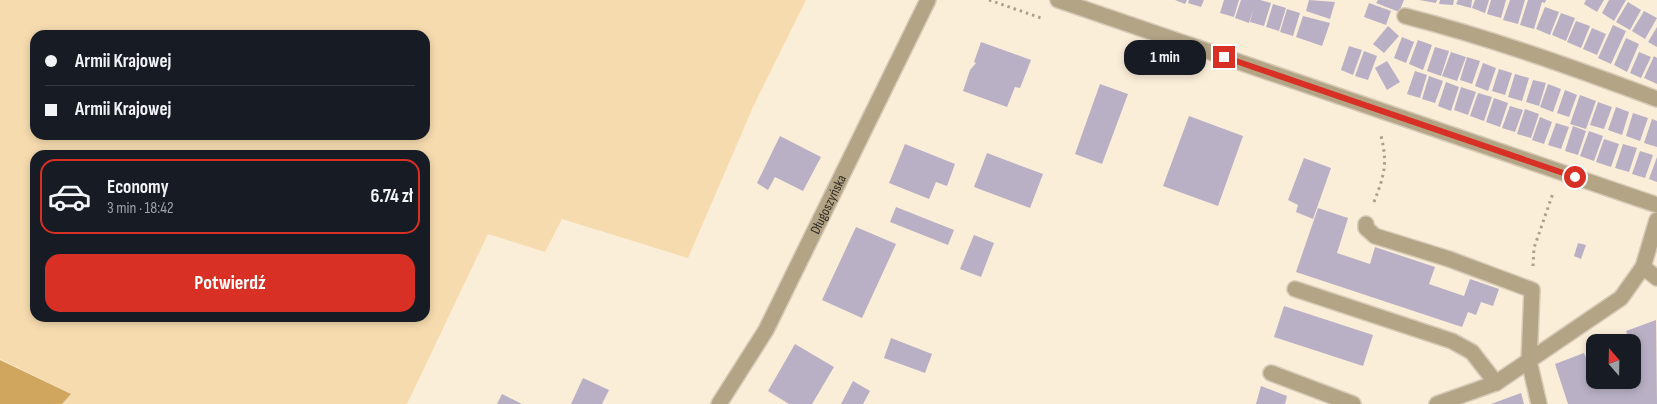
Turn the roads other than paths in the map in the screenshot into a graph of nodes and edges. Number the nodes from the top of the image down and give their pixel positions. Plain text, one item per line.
1 (928, 0) edge
2 (1058, 0) edge
3 (1405, 16) dead end
4 (1657, 99) edge
5 (1657, 204) edge
6 (1657, 220) edge
7 (1366, 224) road end
8 (1643, 267) junction
9 (1657, 278) edge
10 (1296, 289) dead end
11 (1529, 361) junction
12 (1271, 373) dead end
13 (1496, 382) junction
14 (719, 404) edge
15 (1353, 404) edge
16 (1437, 404) edge
17 (1539, 404) edge

1 - 14 street, Długoszyńska
2 - 5 street
3 - 4 street
6 - 8 street
7 - 11 street
8 - 9 street
8 - 11 street
10 - 13 street
11 - 13 street
11 - 17 street
12 - 15 street
13 - 16 street

